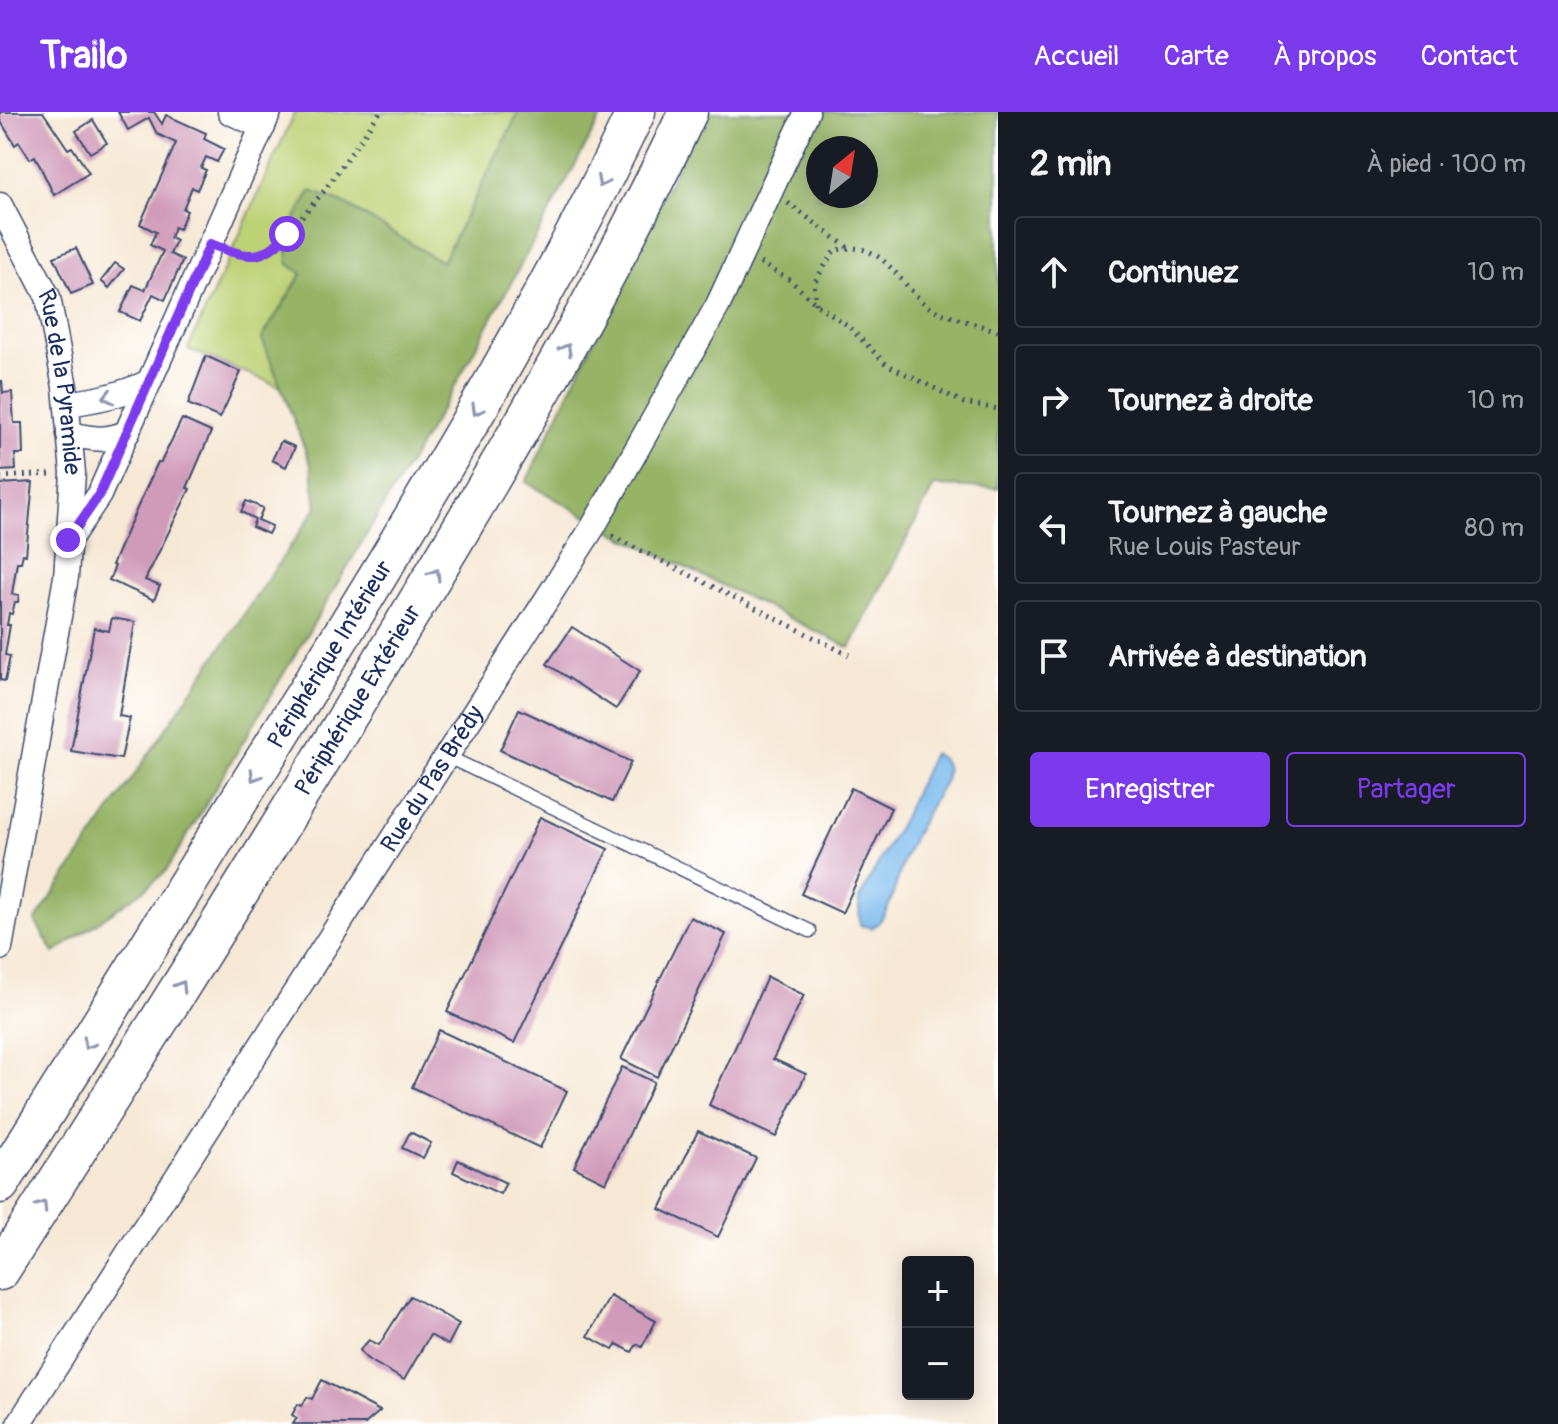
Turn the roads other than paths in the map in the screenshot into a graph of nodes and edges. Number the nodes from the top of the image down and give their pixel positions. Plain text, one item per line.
1 (230, 112) edge
2 (636, 112) edge
3 (688, 112) edge
4 (807, 112) edge
5 (266, 119) edge
6 (0, 205) edge
7 (147, 383) junction
8 (67, 404) junction
9 (128, 432) junction
10 (69, 434) junction
11 (68, 540) junction
12 (446, 756) junction
13 (810, 931) dead end
14 (0, 948) edge
15 (0, 1184) edge
16 (0, 1271) edge
17 (19, 1424) edge

1 - 5 street
2 -> 15 highway, Périphérique Intérieur
16 -> 3 highway, Périphérique Extérieur
4 - 12 street, Rue du Pas Brédy
5 - 7 street
6 - 8 street, Rue de la Pyramide
7 -> 8 street
7 - 9 street
8 - 10 street, Rue de la Pyramide
9 - 10 street
9 - 11 street
10 - 11 street, Rue de la Pyramide
11 - 14 street, Rue de la Pyramide
12 - 13 lane
12 - 17 street, Rue du Pas Brédy

